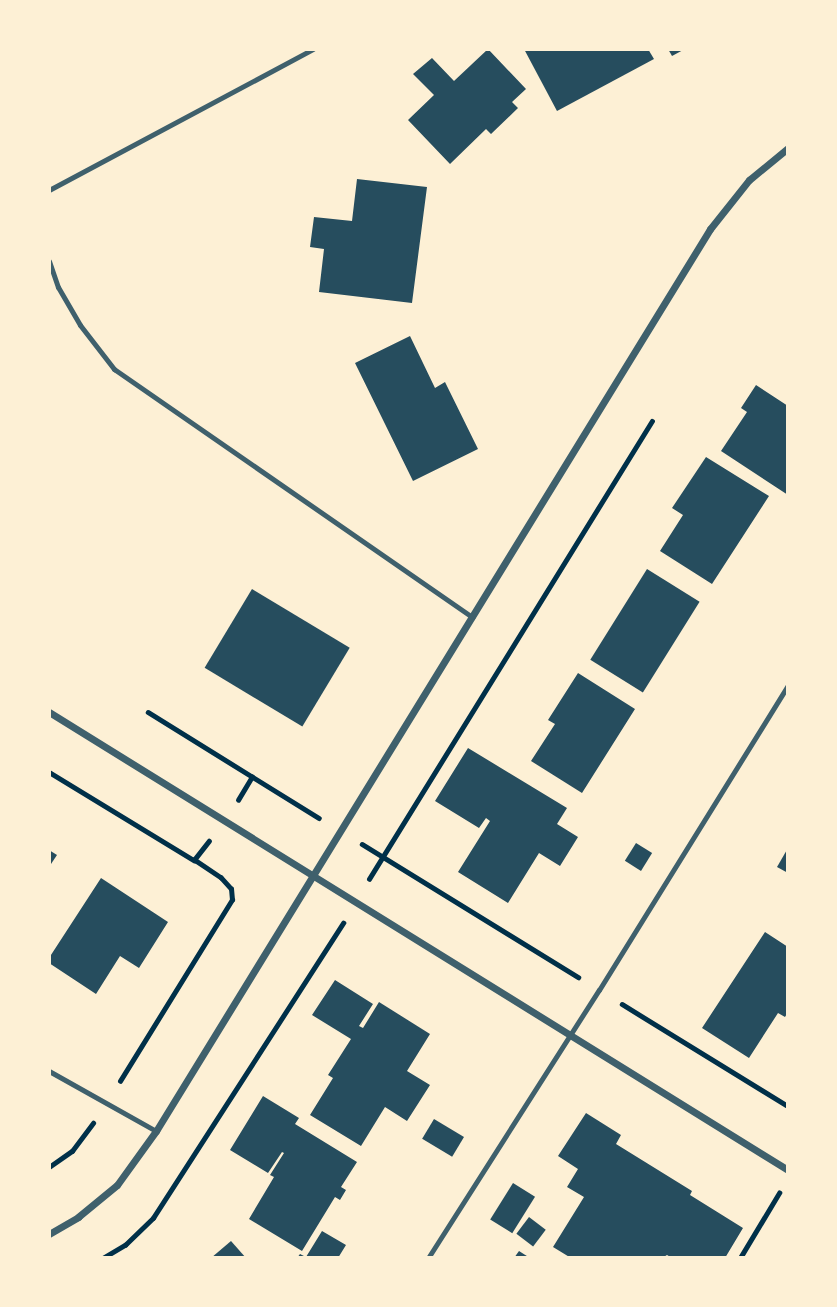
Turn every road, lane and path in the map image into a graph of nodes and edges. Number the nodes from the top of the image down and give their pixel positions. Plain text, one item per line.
1 (313, 49) edge
2 (788, 148) edge
3 (49, 190) edge
4 (49, 261) edge
5 (652, 421) dead end
6 (472, 617) junction
7 (788, 685) edge
8 (49, 712) edge
9 (148, 712) dead end
10 (49, 772) edge
11 (253, 777) junction
12 (225, 822) junction
13 (340, 831) junction
14 (382, 856) junction
15 (194, 860) junction
16 (313, 876) junction
17 (356, 902) junction
18 (599, 990) junction
19 (570, 1035) junction
20 (49, 1071) edge
21 (106, 1103) junction
22 (788, 1106) edge
23 (156, 1131) junction
24 (49, 1167) edge
25 (788, 1170) edge
26 (782, 1187) dead end
27 (49, 1234) edge
28 (103, 1258) edge
29 (428, 1258) edge
30 (740, 1258) edge

1 - 3 lane
2 - 6 street
4 - 6 lane
5 - 14 path
6 - 13 street
7 - 18 lane
8 - 12 street
9 - 11 path
10 - 15 path
11 - 12 path
11 - 13 path
12 - 15 path
12 - 16 street
13 - 14 path
13 - 16 street
14 - 17 path
14 - 18 path
15 - 21 path
16 - 17 street
16 - 23 street
17 - 19 street
17 - 28 path
18 - 19 lane
18 - 22 path
19 - 25 street
19 - 29 lane
20 - 21 lane
21 - 23 lane
21 - 24 path
23 - 27 street
26 - 30 path

